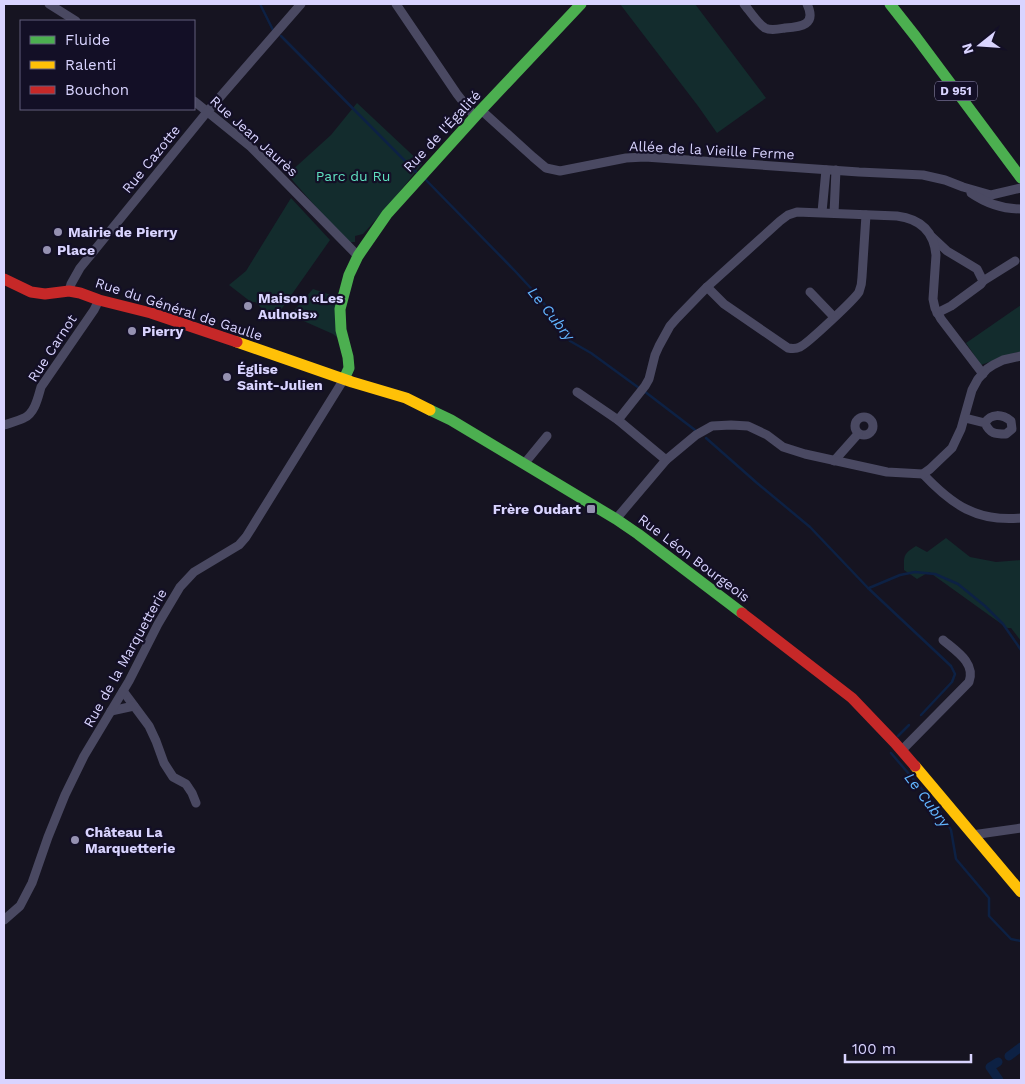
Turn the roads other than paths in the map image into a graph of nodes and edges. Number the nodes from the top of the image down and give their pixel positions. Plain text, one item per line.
1 (48, 4) edge
2 (301, 4) edge
3 (396, 4) edge
4 (582, 4) edge
5 (744, 4) edge
6 (807, 4) edge
7 (890, 4) edge
8 (900, 4) edge
9 (74, 20) edge
10 (195, 102) edge
11 (207, 112) junction
12 (478, 114) junction
13 (1019, 168) edge
14 (826, 170) junction
15 (836, 170) junction
16 (1021, 178) edge
17 (963, 187) junction
18 (1021, 188) edge
19 (1000, 193) junction
20 (1021, 209) edge
21 (822, 212) junction
22 (834, 213) junction
23 (866, 215) junction
24 (932, 237) junction
25 (358, 256) junction
26 (1015, 261) dead end
27 (4, 278) edge
28 (982, 281) junction
29 (707, 288) junction
30 (69, 291) junction
31 (810, 292) dead end
32 (99, 300) junction
33 (937, 313) junction
34 (834, 317) junction
35 (1021, 356) edge
36 (983, 374) junction
37 (344, 379) junction
38 (577, 392) dead end
39 (965, 418) junction
40 (618, 420) junction
41 (985, 423) dead end
42 (4, 425) edge
43 (858, 434) dead end
44 (547, 436) dead end
45 (666, 460) junction
46 (834, 461) junction
47 (524, 464) junction
48 (923, 474) junction
49 (1021, 518) edge
50 (616, 519) junction
51 (943, 640) dead end
52 (123, 691) junction
53 (134, 706) junction
54 (111, 710) junction
55 (902, 750) junction
56 (196, 803) dead end
57 (1021, 828) edge
58 (972, 835) junction
59 (1021, 892) edge
60 (4, 920) edge

1 - 9 street
2 - 11 street, Rue Cazotte
3 - 12 street, Allée de la Vieille Ferme
4 - 12 street, Rue de l'Égalité
5 - 6 street
7 - 13 street, D 951
8 - 13 street, D 951
10 - 11 street, Rue Jean Jaurès
11 - 25 street, Rue Jean Jaurès
11 - 30 street, Rue Cazotte
12 - 14 street, Allée de la Vieille Ferme
12 - 25 street, Rue de l'Égalité
13 - 16 street, D 951
13 - 19 street
14 - 15 street, Allée de la Vieille Ferme
14 - 21 street
15 - 17 street, Allée de la Vieille Ferme
15 - 22 street
17 - 19 street, Allée de la Vieille Ferme
17 - 20 street, Allée de la Vieille Ferme
18 - 19 street, Allée de la Vieille Ferme
21 - 22 street
21 - 29 street
22 - 23 street
23 - 24 street
23 - 34 street
24 - 28 street
24 - 33 street
25 - 37 street, Rue de l'Égalité
26 - 28 street
27 - 30 street, Rue du Général de Gaulle
28 - 33 street
29 - 34 street
29 - 40 street
30 - 32 street, Rue du Général de Gaulle
31 - 34 street
32 - 37 street, Rue du Général de Gaulle
32 - 42 street, Rue Carnot
33 - 36 street
35 - 36 street
36 - 39 street
37 - 47 street, Rue Léon Bourgeois
37 - 52 street, Rue de la Marquetterie
38 - 40 street
39 - 41 street
39 - 48 street
40 - 45 street
43 - 46 street
44 - 47 street
45 - 46 street
45 - 50 street
46 - 48 street
47 - 50 street, Rue Léon Bourgeois
48 - 49 street
50 - 55 street, Rue Léon Bourgeois
51 - 55 street
52 - 53 street
52 - 54 street, Rue de la Marquetterie
53 - 54 street
53 - 56 street
54 - 60 street, Rue de la Marquetterie
55 - 58 street, Rue Léon Bourgeois
57 - 58 street
58 - 59 street, Rue Léon Bourgeois

